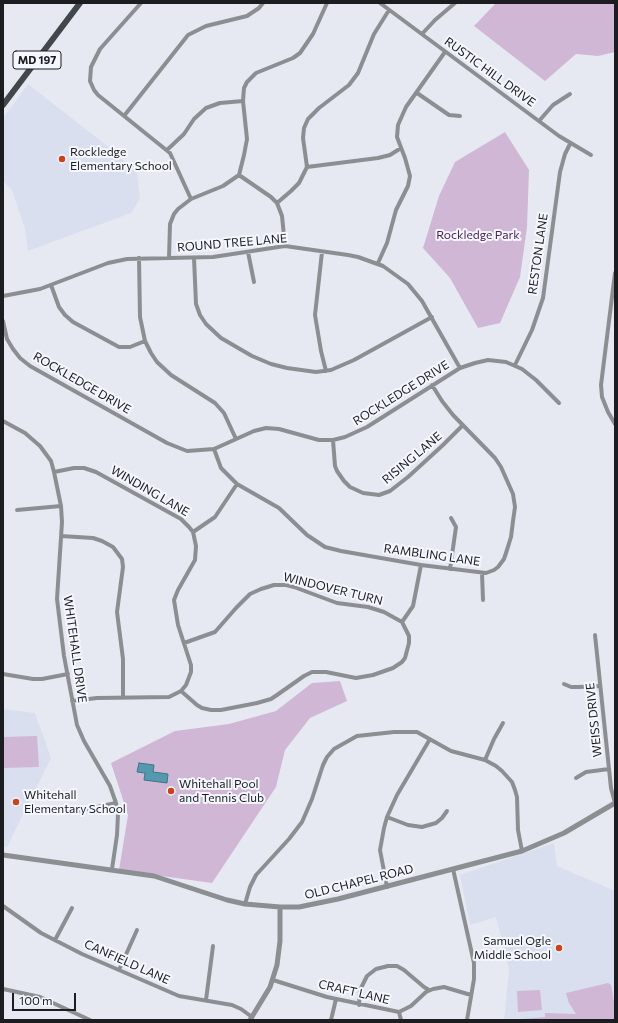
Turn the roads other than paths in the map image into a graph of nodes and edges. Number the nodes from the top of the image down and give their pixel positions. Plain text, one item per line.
1 (80, 3) edge
2 (141, 3) edge
3 (263, 3) edge
4 (326, 3) edge
5 (380, 3) edge
6 (455, 3) edge
7 (389, 10) junction
8 (422, 34) junction
9 (445, 52) junction
10 (417, 93) junction
11 (570, 94) dead end
12 (243, 101) junction
13 (3, 105) edge
14 (124, 116) junction
15 (460, 116) dead end
16 (539, 121) junction
17 (570, 144) junction
18 (401, 148) junction
19 (167, 150) junction
20 (591, 155) dead end
21 (306, 167) junction
22 (239, 175) junction
23 (191, 199) junction
24 (277, 203) junction
25 (285, 246) junction
26 (248, 252) junction
27 (322, 252) junction
28 (139, 258) junction
29 (169, 258) junction
30 (194, 258) junction
31 (378, 263) junction
32 (615, 273) edge
33 (254, 282) dead end
34 (51, 285) junction
35 (3, 296) edge
36 (432, 317) junction
37 (3, 321) edge
38 (4, 333) edge
39 (145, 341) junction
40 (516, 365) junction
41 (460, 368) junction
42 (326, 371) junction
43 (432, 386) junction
44 (559, 404) dead end
45 (3, 421) edge
46 (615, 424) edge
47 (463, 425) junction
48 (236, 439) junction
49 (333, 440) junction
50 (214, 449) junction
51 (54, 472) junction
52 (237, 484) junction
53 (61, 506) junction
54 (17, 510) dead end
55 (451, 518) dead end
56 (193, 532) junction
57 (61, 536) junction
58 (421, 565) junction
59 (450, 569) junction
60 (482, 573) junction
61 (483, 600) dead end
62 (402, 622) junction
63 (595, 635) dead end
64 (184, 643) junction
65 (3, 674) edge
66 (68, 674) junction
67 (564, 684) dead end
68 (600, 686) junction
69 (181, 691) junction
70 (123, 698) junction
71 (72, 701) junction
72 (503, 722) dead end
73 (430, 739) junction
74 (485, 760) junction
75 (609, 769) junction
76 (576, 778) dead end
77 (116, 803) junction
78 (615, 803) edge
79 (447, 811) dead end
80 (68, 813) dead end
81 (387, 817) junction
82 (522, 850) junction
83 (3, 855) edge
84 (112, 869) junction
85 (453, 869) junction
86 (387, 887) junction
87 (245, 904) junction
88 (3, 906) edge
89 (280, 907) junction
90 (72, 908) dead end
91 (137, 930) dead end
92 (55, 940) junction
93 (213, 946) dead end
94 (119, 970) junction
95 (272, 980) junction
96 (3, 989) edge
97 (429, 990) junction
98 (472, 995) junction
99 (336, 999) junction
100 (206, 1000) junction
101 (359, 1005) junction
102 (399, 1012) junction
103 (251, 1018) edge
104 (90, 1020) edge
105 (331, 1020) edge
106 (401, 1020) edge
107 (467, 1020) edge

1 - 13 main road, MD 197
2 - 14 street
3 - 14 street
4 - 12 street
5 - 7 street, RUSTIC HILL DRIVE
6 - 8 street
7 - 8 street, RUSTIC HILL DRIVE
7 - 21 street
8 - 9 street, RUSTIC HILL DRIVE
9 - 10 street
9 - 16 street, RUSTIC HILL DRIVE
10 - 15 street
10 - 18 street
11 - 16 street
12 - 19 street
12 - 22 street
14 - 19 street
16 - 17 street, RUSTIC HILL DRIVE
17 - 20 street, RUSTIC HILL DRIVE
17 - 40 street, RESTON LANE
18 - 21 street
18 - 31 street
19 - 23 street
21 - 24 street
22 - 23 street
22 - 24 street
23 - 29 street
24 - 25 street
25 - 26 street, ROUND TREE LANE
25 - 27 street, ROUND TREE LANE
26 - 30 street, ROUND TREE LANE
26 - 33 street
27 - 31 street, ROUND TREE LANE
27 - 42 street
28 - 29 street, ROUND TREE LANE
28 - 34 street, ROUND TREE LANE
28 - 39 street
29 - 30 street, ROUND TREE LANE
30 - 42 street
31 - 36 street, ROUND TREE LANE
32 - 46 street
34 - 35 street, ROUND TREE LANE
34 - 39 street
36 - 41 street, ROUND TREE LANE
36 - 42 street
37 - 38 street, ROCKLEDGE DRIVE
38 - 50 street, ROCKLEDGE DRIVE
39 - 48 street
40 - 41 street, ROCKLEDGE DRIVE
40 - 44 street, ROCKLEDGE DRIVE
41 - 43 street, ROCKLEDGE DRIVE
43 - 47 street, RAMBLING LANE
43 - 49 street, ROCKLEDGE DRIVE
45 - 51 street, WHITEHALL DRIVE
47 - 49 street, RISING LANE
47 - 60 street, RAMBLING LANE
48 - 49 street, ROCKLEDGE DRIVE
48 - 50 street, ROCKLEDGE DRIVE
50 - 52 street, RAMBLING LANE
51 - 53 street, WHITEHALL DRIVE
51 - 56 street, WINDING LANE
52 - 56 street
52 - 58 street, RAMBLING LANE
53 - 54 street
53 - 57 street, WHITEHALL DRIVE
55 - 59 street
56 - 64 street, WINDING LANE
57 - 66 street, WHITEHALL DRIVE
57 - 70 street
58 - 59 street, RAMBLING LANE
58 - 62 street
59 - 60 street, RAMBLING LANE
60 - 61 street
62 - 64 street, WINDOVER TURN
62 - 69 street
63 - 68 street, WEISS DRIVE
64 - 69 street, WINDING LANE
65 - 66 street
66 - 71 street, WHITEHALL DRIVE
67 - 68 street
68 - 75 street, WEISS DRIVE
69 - 70 street
70 - 71 street
71 - 77 street, WHITEHALL DRIVE
72 - 74 street
73 - 74 street
73 - 81 street
73 - 87 street
74 - 82 street
75 - 76 street
75 - 78 street, WEISS DRIVE
77 - 80 street
77 - 84 street, WHITEHALL DRIVE
78 - 82 street, OLD CHAPEL ROAD
79 - 81 street
81 - 86 street
82 - 85 street, OLD CHAPEL ROAD
83 - 84 street, OLD CHAPEL ROAD
84 - 87 street, OLD CHAPEL ROAD
85 - 86 street, OLD CHAPEL ROAD
85 - 98 street
86 - 89 street, OLD CHAPEL ROAD
87 - 89 street, OLD CHAPEL ROAD
88 - 92 street, CANFIELD LANE
89 - 95 street
90 - 92 street
91 - 94 street
92 - 94 street, CANFIELD LANE
93 - 100 street
94 - 100 street, CANFIELD LANE
95 - 99 street, CRAFT LANE
95 - 103 street
96 - 104 street
97 - 98 street
97 - 101 street
97 - 102 street, CRAFT LANE
98 - 107 street
99 - 101 street, CRAFT LANE
99 - 105 street
100 - 103 street, CANFIELD LANE
101 - 102 street, CRAFT LANE
102 - 106 street

